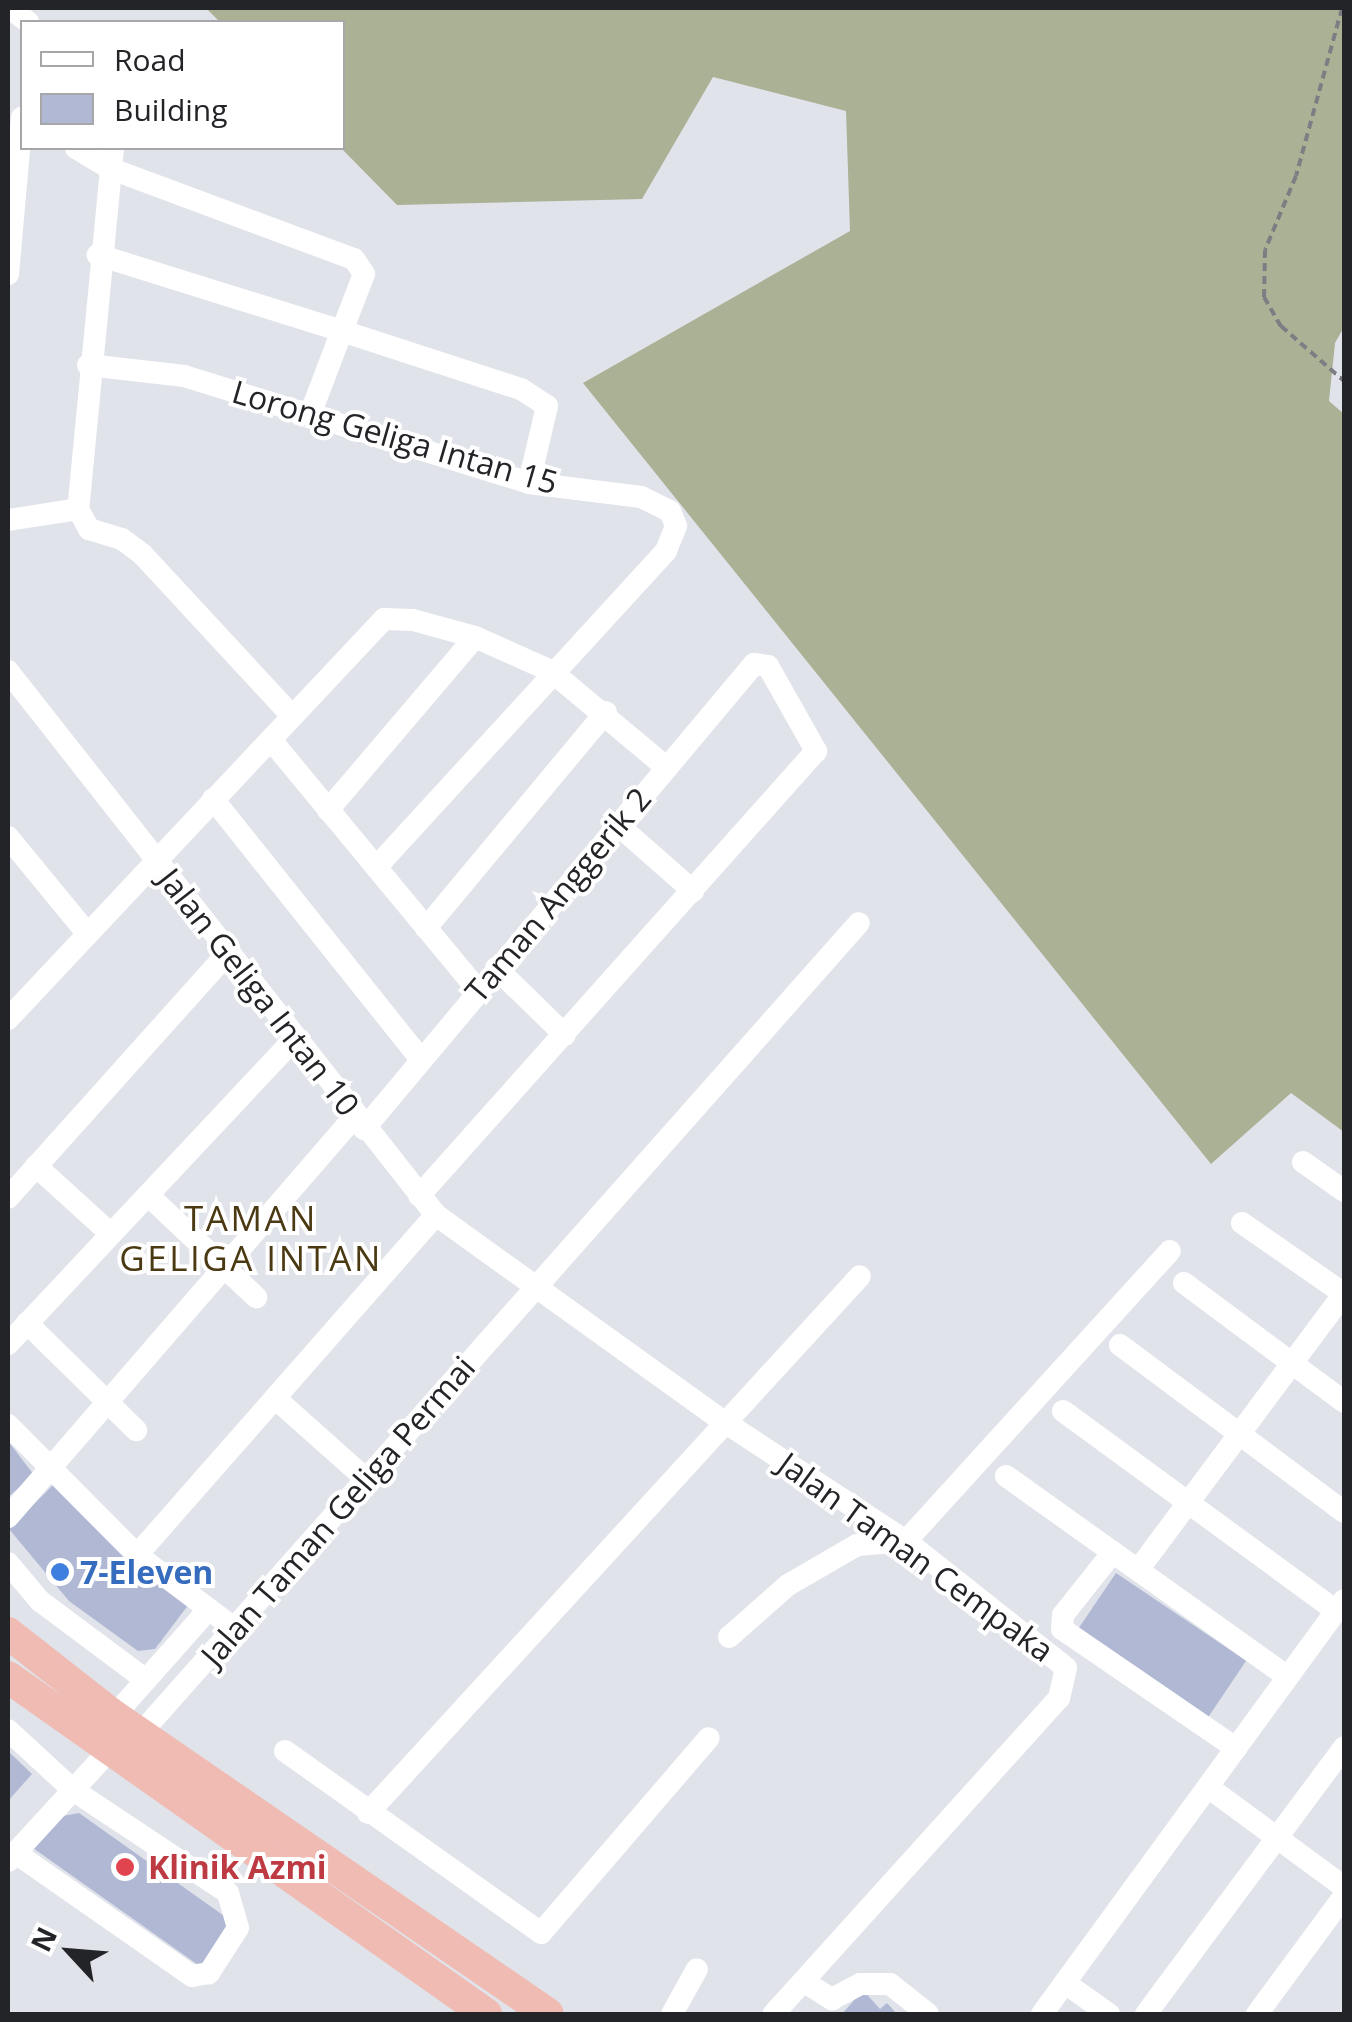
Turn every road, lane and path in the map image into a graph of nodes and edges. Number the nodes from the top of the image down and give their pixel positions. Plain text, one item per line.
1 (1342, 8) edge
2 (20, 132) edge
3 (83, 150) edge
4 (111, 158) edge
5 (10, 214) edge
6 (98, 255) junction
7 (8, 274) edge
8 (342, 332) junction
9 (88, 365) junction
10 (1344, 381) edge
11 (311, 412) junction
12 (529, 483) junction
13 (78, 509) junction
14 (8, 520) edge
15 (474, 637) junction
16 (8, 671) edge
17 (551, 671) junction
18 (606, 712) junction
19 (292, 716) junction
20 (271, 740) junction
21 (666, 767) junction
22 (212, 799) junction
23 (328, 810) junction
24 (618, 825) junction
25 (8, 837) edge
26 (155, 856) junction
27 (376, 867) junction
28 (693, 891) junction
29 (859, 924) dead end
30 (426, 928) junction
31 (86, 932) junction
32 (230, 952) junction
33 (496, 968) junction
34 (478, 990) junction
35 (9, 1015) edge
36 (565, 1035) junction
37 (294, 1039) junction
38 (420, 1058) junction
39 (360, 1122) junction
40 (1304, 1162) dead end
41 (36, 1166) junction
42 (1344, 1191) edge
43 (148, 1195) junction
44 (419, 1196) junction
45 (8, 1198) edge
46 (436, 1215) junction
47 (1242, 1222) dead end
48 (111, 1234) junction
49 (1170, 1251) dead end
50 (224, 1267) junction
51 (860, 1276) dead end
52 (1184, 1283) dead end
53 (535, 1288) junction
54 (1344, 1294) edge
55 (256, 1297) dead end
56 (27, 1323) junction
57 (8, 1344) edge
58 (1120, 1346) dead end
59 (1291, 1364) junction
60 (275, 1398) junction
61 (1344, 1402) edge
62 (108, 1403) junction
63 (1063, 1411) dead end
64 (723, 1421) junction
65 (8, 1425) edge
66 (136, 1430) dead end
67 (1237, 1434) junction
68 (50, 1470) junction
69 (1006, 1476) dead end
70 (366, 1479) junction
71 (1188, 1503) junction
72 (1344, 1512) edge
73 (8, 1517) edge
74 (906, 1541) junction
75 (1113, 1552) junction
76 (137, 1555) junction
77 (8, 1563) edge
78 (1138, 1570) junction
79 (1340, 1605) edge
80 (210, 1609) junction
81 (234, 1628) junction
82 (8, 1633) edge
83 (729, 1637) dead end
84 (8, 1676) edge
85 (142, 1677) junction
86 (1288, 1677) junction
87 (127, 1724) junction
88 (8, 1730) edge
89 (709, 1738) dead end
90 (1344, 1747) edge
91 (1236, 1748) junction
92 (285, 1751) dead end
93 (108, 1752) junction
94 (1208, 1786) junction
95 (73, 1790) junction
96 (368, 1813) junction
97 (1277, 1838) junction
98 (10, 1858) edge
99 (1344, 1887) edge
100 (1344, 1896) edge
101 (697, 1969) dead end
102 (806, 1982) junction
103 (1065, 1983) junction
104 (486, 2014) edge
105 (548, 2014) edge
106 (672, 2014) edge
107 (773, 2014) edge
108 (928, 2014) edge
109 (1042, 2014) edge
110 (1109, 2014) edge
111 (1146, 2014) edge
112 (1258, 2014) edge

1 - 10 path
2 - 5 street
3 - 4 street
4 - 6 street
4 - 8 street
5 - 7 street
6 - 8 street
6 - 9 street
8 - 11 street
8 - 12 street
9 - 11 street, Lorong Geliga Intan 15
9 - 13 street
11 - 12 street, Lorong Geliga Intan 15
12 - 17 street, Lorong Geliga Intan 15
13 - 14 street
13 - 19 street
15 - 17 street
15 - 19 street
15 - 23 street
16 - 26 street, Jalan Geliga Intan 10
17 - 18 street
17 - 27 street
18 - 21 street
18 - 30 street
19 - 20 street
20 - 22 street
20 - 23 street
21 - 24 street, Taman Anggerik 2
21 - 28 street, Taman Anggerik 2
22 - 26 street
22 - 38 street
23 - 27 street
24 - 28 street
24 - 33 street, Taman Anggerik 2
25 - 31 street
26 - 31 street
26 - 32 street, Jalan Geliga Intan 10
27 - 30 street
28 - 36 street
29 - 53 street, Jalan Taman Geliga Permai
30 - 34 street
31 - 35 street
32 - 37 street, Jalan Geliga Intan 10
32 - 41 street
33 - 34 street, Taman Anggerik 2
33 - 36 street
34 - 38 street, Taman Anggerik 2
36 - 44 street
37 - 39 street, Jalan Geliga Intan 10
37 - 43 street
38 - 39 street, Taman Anggerik 2
39 - 44 street, Jalan Geliga Intan 10
39 - 50 street, Taman Anggerik 2
40 - 42 street
41 - 45 street
41 - 48 street
43 - 48 street
43 - 50 street
44 - 46 street, Jalan Geliga Intan 10
46 - 53 street, Jalan Geliga Intan 10
46 - 60 street
47 - 54 street
48 - 56 street
49 - 74 street
50 - 55 street
50 - 62 street, Taman Anggerik 2
51 - 64 street
52 - 59 street
53 - 64 street, Jalan Taman Cempaka
53 - 70 street, Jalan Taman Geliga Permai
54 - 59 street
56 - 57 street
56 - 62 street
58 - 67 street
59 - 61 street
59 - 67 street
60 - 70 street
60 - 76 street
62 - 66 street
62 - 68 street, Taman Anggerik 2
63 - 71 street
64 - 74 street, Jalan Taman Cempaka
64 - 96 street
65 - 68 street
67 - 71 street
67 - 72 street
68 - 73 street, Taman Anggerik 2
68 - 76 street
69 - 75 street
70 - 81 street, Jalan Taman Geliga Permai
71 - 78 street
71 - 79 street
74 - 83 street
74 - 102 street, Jalan Taman Cempaka
75 - 78 street
75 - 91 street
76 - 80 street
77 - 85 street
78 - 86 street
79 - 86 street
80 - 81 street
80 - 85 street
81 - 87 street, Jalan Taman Geliga Permai
82 - 87 highway
84 - 93 highway
85 - 87 street
86 - 91 street
87 - 105 highway
88 - 95 street
89 - 96 street
90 - 97 street
91 - 94 street
92 - 96 street
93 - 95 street
93 - 104 highway
94 - 97 street
94 - 103 street
95 - 98 street
95 - 98 street
97 - 99 street
97 - 111 street
100 - 112 street
101 - 106 street
102 - 107 street, Jalan Taman Cempaka
102 - 108 street
103 - 109 street
103 - 110 street

